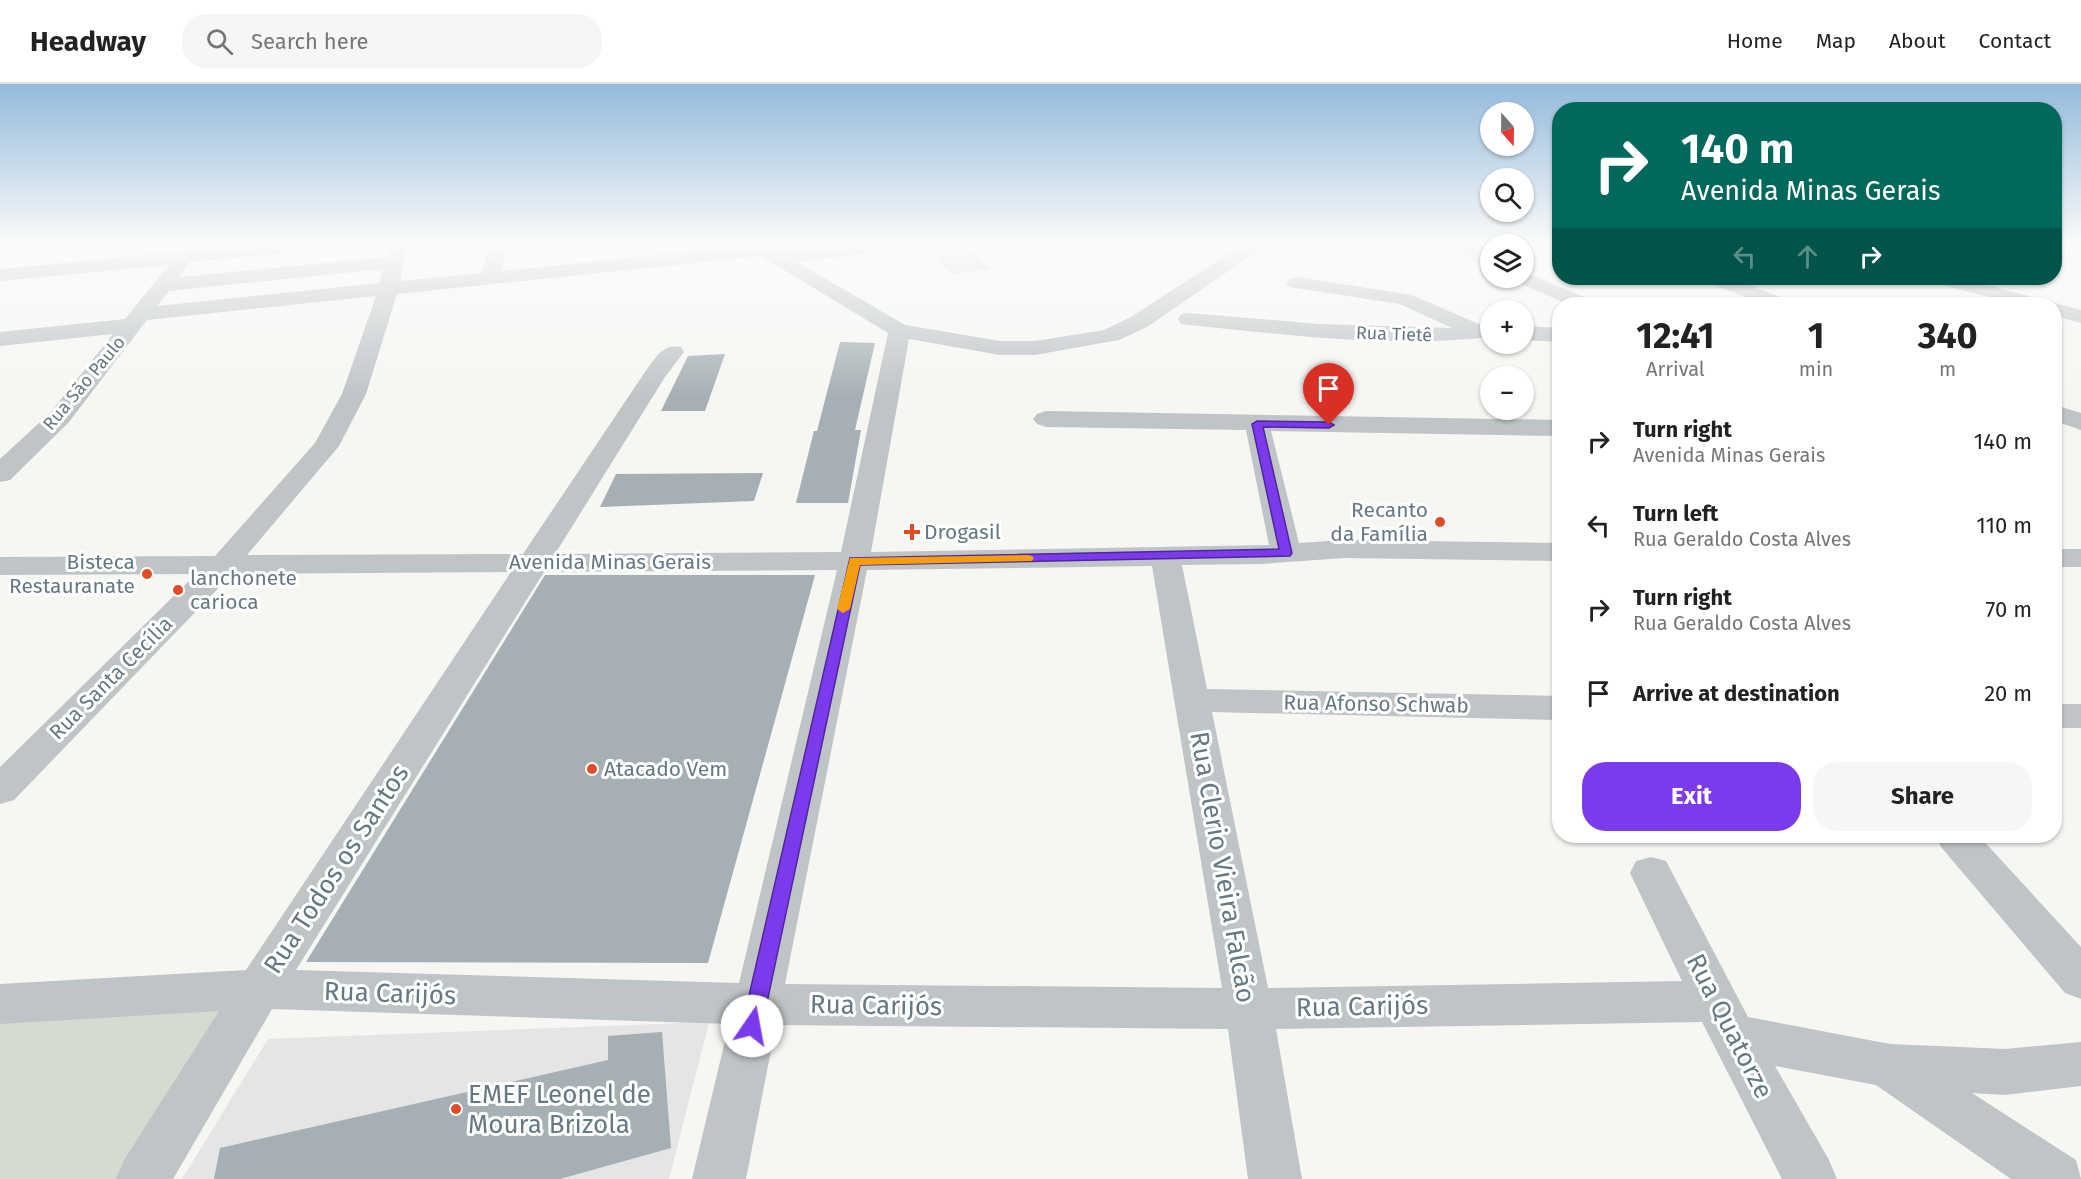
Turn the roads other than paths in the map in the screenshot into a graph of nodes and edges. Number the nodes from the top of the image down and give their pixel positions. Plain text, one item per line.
1 (156, 295) edge
2 (345, 295) edge
3 (386, 295) edge
4 (839, 295) edge
5 (1177, 295) edge
6 (1379, 295) edge
7 (2062, 311) edge
8 (2081, 316) edge
9 (1189, 319) dead end
10 (136, 320) junction
11 (1480, 329) edge
12 (899, 331) junction
13 (1480, 331) edge
14 (1534, 334) edge
15 (1552, 335) edge
16 (0, 339) edge
17 (673, 352) dead end
18 (2062, 415) edge
19 (1047, 419) dead end
20 (2081, 422) edge
21 (1257, 424) junction
22 (1552, 425) edge
23 (2062, 433) edge
24 (2081, 433) edge
25 (0, 474) edge
26 (1552, 538) edge
27 (2062, 543) edge
28 (2081, 544) edge
29 (1284, 547) junction
30 (1552, 552) edge
31 (1165, 556) junction
32 (2062, 558) edge
33 (2081, 558) edge
34 (854, 561) junction
35 (534, 562) junction
36 (0, 566) edge
37 (222, 566) junction
38 (1192, 700) junction
39 (1552, 708) edge
40 (2062, 716) edge
41 (2081, 716) edge
42 (0, 790) edge
43 (1961, 843) edge
44 (1651, 873) dead end
45 (2081, 980) edge
46 (259, 989) junction
47 (0, 1004) edge
48 (756, 1004) junction
49 (1249, 1009) junction
50 (1725, 1018) junction
51 (2081, 1064) edge
52 (1887, 1065) junction
53 (143, 1179) edge
54 (719, 1179) edge
55 (1275, 1179) edge
56 (1810, 1179) edge
57 (2057, 1179) edge

1 - 10 street, Rua São Paulo
2 - 10 street
3 - 37 street, Rua Santa Cecília
4 - 12 street
5 - 12 street
6 - 11 street
7 - 8 street
9 - 13 street, Rua Tietê
10 - 16 street
10 - 25 street, Rua São Paulo
12 - 34 street
14 - 15 street
17 - 35 street, Rua Todos os Santos
18 - 20 street
19 - 21 street
21 - 22 street
21 - 29 street
23 - 24 street
26 - 29 street
27 - 28 street
29 - 30 street
29 - 31 street, Avenida Minas Gerais
31 - 34 street, Avenida Minas Gerais
31 - 38 street, Rua Clerio Vieira Falcão
32 - 33 street
34 - 35 street, Avenida Minas Gerais
34 - 48 street
35 - 37 street, Avenida Minas Gerais
35 - 46 street, Rua Todos os Santos
36 - 37 street, Avenida Minas Gerais
37 - 42 street, Rua Santa Cecília
38 - 39 street, Rua Afonso Schwab
38 - 49 street, Rua Clerio Vieira Falcão
40 - 41 street
43 - 45 street
44 - 50 street, Rua Quatorze
46 - 47 street, Rua Carijós
46 - 48 street, Rua Carijós
46 - 53 street, Rua Todos os Santos
48 - 49 street, Rua Carijós
48 - 54 street
49 - 50 street, Rua Carijós
49 - 55 street, Rua Clerio Vieira Falcão
50 - 52 street, Rua Carijós
50 - 56 street, Rua Quatorze
51 - 52 street, Rua Carijós
52 - 57 street

